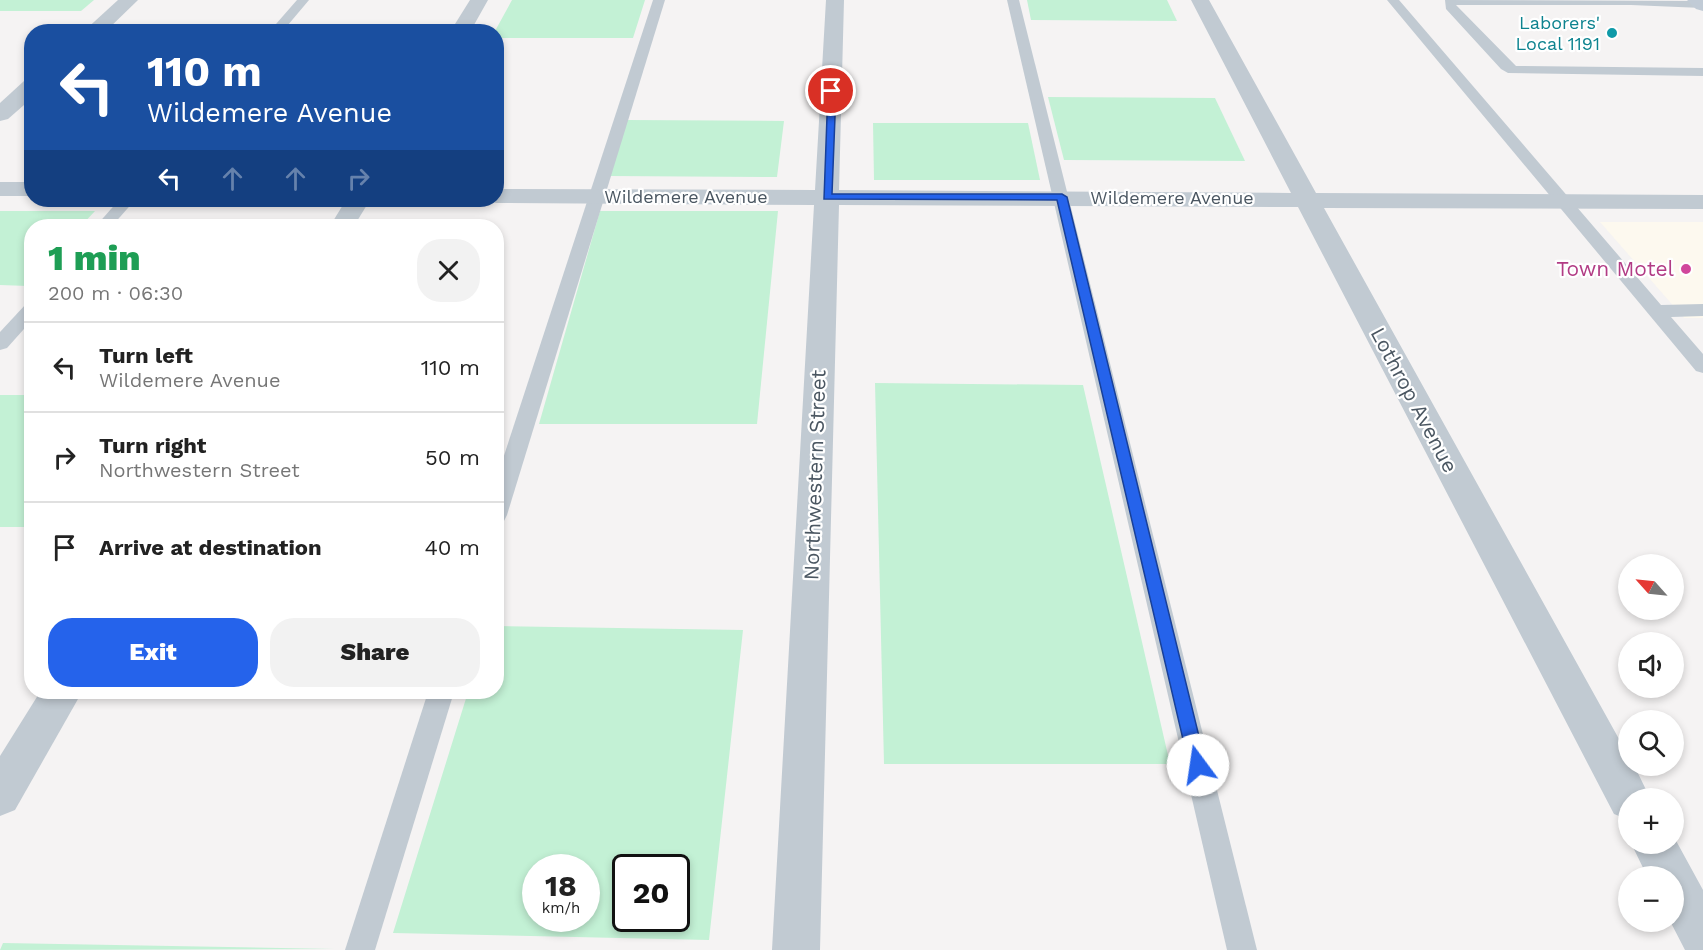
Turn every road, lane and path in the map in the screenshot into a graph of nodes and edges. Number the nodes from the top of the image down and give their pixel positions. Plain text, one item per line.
1 (129, 0) edge
2 (303, 0) edge
3 (479, 0) edge
4 (659, 0) edge
5 (835, 0) edge
6 (1013, 0) edge
7 (1200, 0) edge
8 (1394, 0) edge
9 (1700, 3) edge
10 (102, 24) edge
11 (282, 24) edge
12 (465, 24) edge
13 (1703, 72) edge
14 (24, 93) edge
15 (0, 114) edge
16 (0, 189) edge
17 (24, 189) edge
18 (504, 196) edge
19 (596, 196) junction
20 (827, 197) junction
21 (1062, 197) junction
22 (1305, 199) junction
23 (1564, 201) junction
24 (1703, 202) edge
25 (121, 207) edge
26 (110, 219) edge
27 (1703, 310) edge
28 (1657, 311) junction
29 (24, 317) edge
30 (0, 344) edge
31 (1703, 366) edge
32 (504, 489) edge
33 (58, 699) edge
34 (439, 699) edge
35 (1623, 788) edge
36 (0, 795) edge
37 (1684, 901) edge
38 (1703, 936) edge
39 (360, 950) edge
40 (796, 950) edge
41 (1242, 950) edge

1 - 10 street
2 - 11 lane
3 - 12 street
4 - 19 lane
5 - 20 street, Northwestern Street
6 - 21 lane
7 - 22 street, Lothrop Avenue
8 - 23 lane
9 - 13 lane
14 - 15 street
16 - 17 street
18 - 19 street, Wildemere Avenue
19 - 20 street, Wildemere Avenue
19 - 32 lane
20 - 21 street, Wildemere Avenue
20 - 40 street, Northwestern Street
21 - 22 street, Wildemere Avenue
21 - 41 lane
22 - 23 street, Wildemere Avenue
22 - 35 street, Lothrop Avenue
23 - 24 street, Wildemere Avenue
23 - 28 lane
25 - 26 lane
27 - 28 lane
28 - 31 lane
29 - 30 lane
33 - 36 street
34 - 39 lane
37 - 38 street

